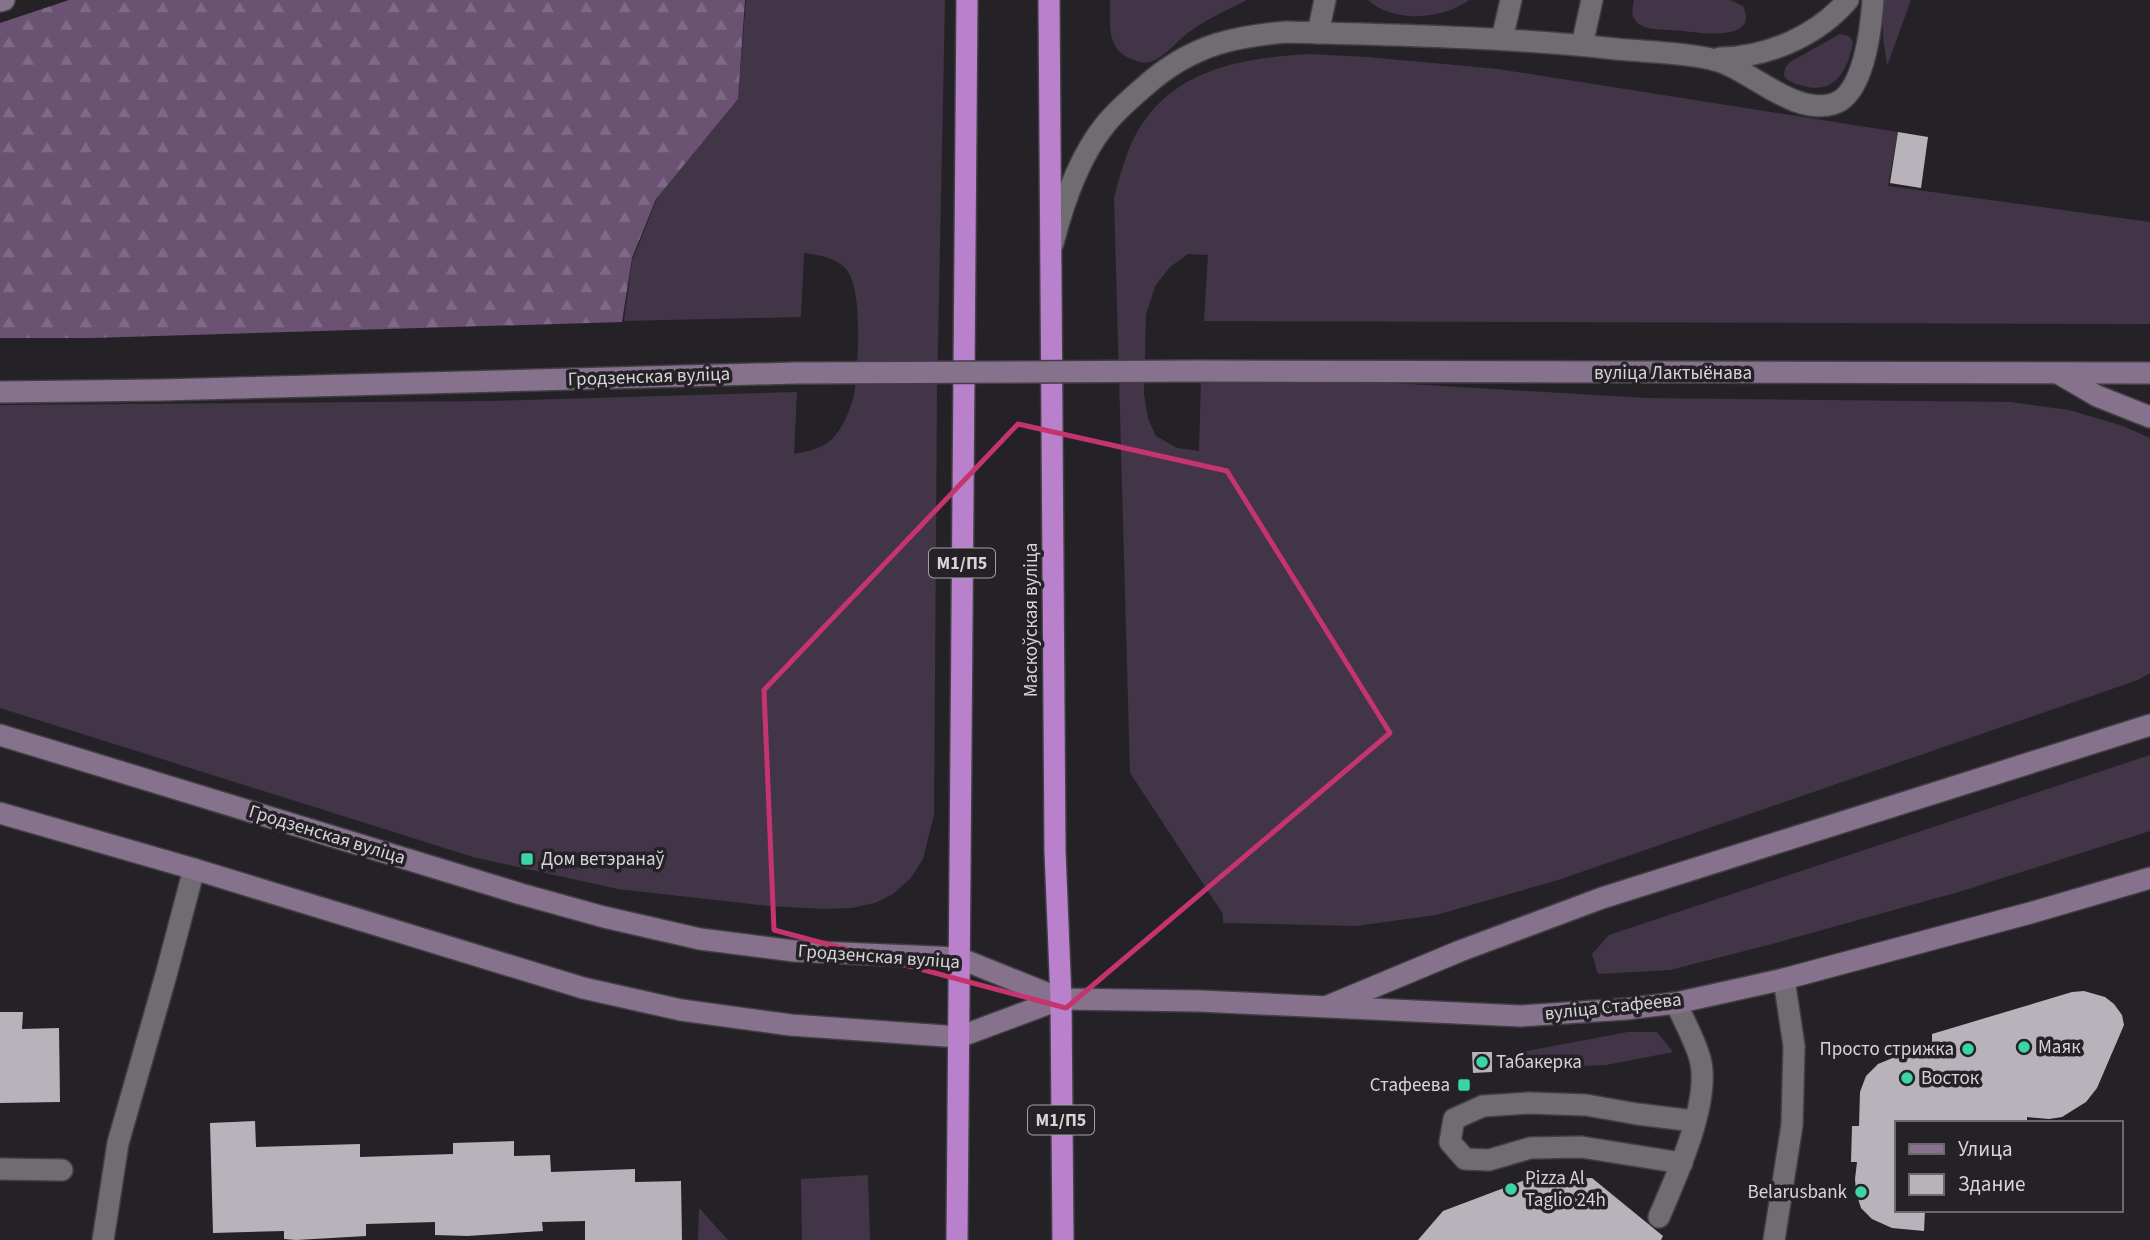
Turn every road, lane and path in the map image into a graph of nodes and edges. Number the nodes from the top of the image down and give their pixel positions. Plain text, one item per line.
1 (967, 0) edge
2 (1049, 0) edge
3 (1325, 0) edge
4 (1511, 0) edge
5 (1592, 0) edge
6 (1848, 0) edge
7 (1873, 0) edge
8 (1318, 33) junction
9 (1502, 39) junction
10 (1582, 45) junction
11 (1711, 59) junction
12 (1052, 249) junction
13 (795, 373) joint
14 (2150, 373) edge
15 (2060, 374) junction
16 (0, 392) edge
17 (2150, 417) edge
18 (2150, 725) edge
19 (0, 735) edge
20 (0, 813) edge
21 (194, 869) junction
22 (2150, 878) edge
23 (959, 958) junction
24 (1784, 979) junction
25 (1061, 999) junction
26 (1676, 1003) junction
27 (1322, 1008) junction
28 (959, 1037) junction
29 (1694, 1121) junction
30 (1682, 1163) junction
31 (0, 1169) edge
32 (62, 1170) dead end
33 (1659, 1217) dead end
34 (103, 1240) edge
35 (957, 1240) edge
36 (1063, 1240) edge
37 (1774, 1240) edge

1 - 23 highway, М1/П5
2 - 12 highway, Маскоўская вуліца / М1/П5
3 - 8 lane
4 - 9 lane
5 - 10 lane
6 - 11 lane
7 - 11 lane
8 - 9 lane
8 - 12 lane
9 - 10 lane
10 - 11 lane
12 - 25 highway, Маскоўская вуліца / М1/П5
13 - 15 street, вуліца Лактыёнава, bridge
13 - 16 street, Гродзенская вуліца
14 - 15 street, вуліца Лактыёнава
15 - 17 street
18 - 27 street
19 - 23 street, Гродзенская вуліца
20 - 21 street
21 - 28 street
21 - 34 lane
22 - 24 street, вуліца Стафеева
23 - 25 street, Гродзенская вуліца
23 - 28 highway, М1/П5
24 - 26 street, вуліца Стафеева
24 - 37 lane
25 - 27 street, вуліца Стафеева
25 - 28 street
25 - 36 highway, Маскоўская вуліца / М1/П5
26 - 27 street, вуліца Стафеева
26 - 29 lane
28 - 35 highway, М1/П5
29 - 30 lane
29 - 30 lane
30 - 33 lane
31 - 32 lane

